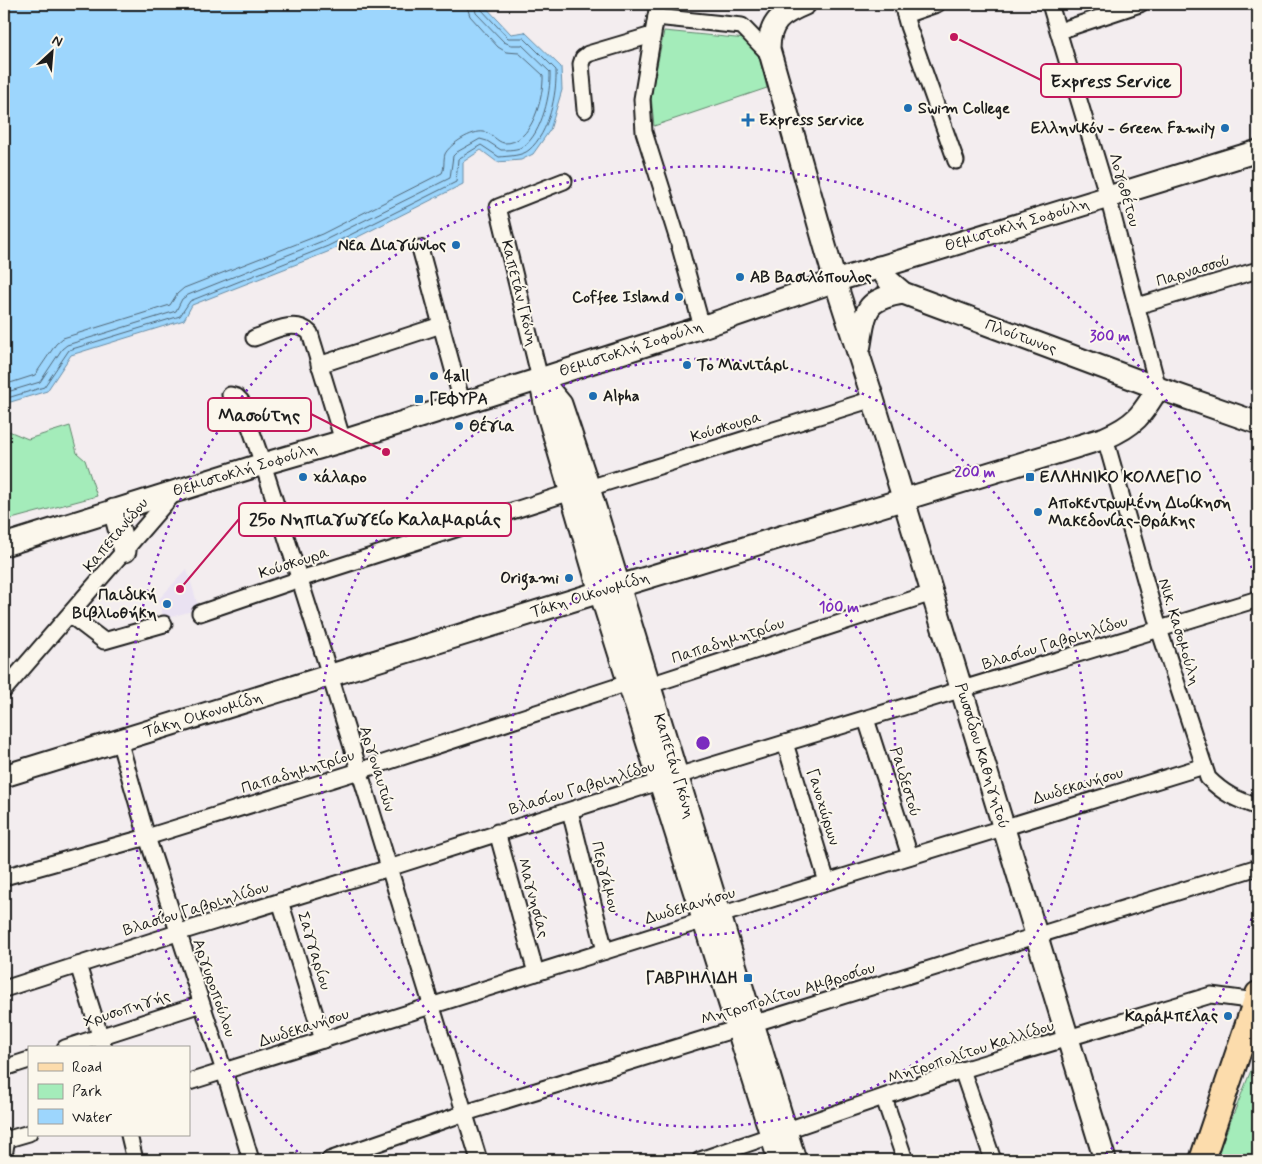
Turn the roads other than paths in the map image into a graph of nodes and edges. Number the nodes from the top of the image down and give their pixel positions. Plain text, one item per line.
1 (805, 4) edge
2 (937, 4) edge
3 (1050, 4) edge
4 (1140, 4) edge
5 (657, 10) edge
6 (904, 10) edge
7 (1059, 31) junction
8 (652, 35) junction
9 (770, 52) junction
10 (585, 110) dead end
11 (1258, 151) edge
12 (956, 161) dead end
13 (564, 181) dead end
14 (1108, 197) junction
15 (420, 248) dead end
16 (879, 267) junction
17 (1258, 270) edge
18 (835, 280) junction
19 (903, 293) junction
20 (1138, 306) junction
21 (441, 325) junction
22 (702, 327) junction
23 (254, 338) dead end
24 (859, 353) junction
25 (319, 364) junction
26 (540, 379) junction
27 (1158, 388) junction
28 (230, 395) dead end
29 (873, 399) junction
30 (462, 402) junction
31 (1258, 423) edge
32 (1106, 438) junction
33 (343, 441) junction
34 (263, 464) junction
35 (580, 490) junction
36 (175, 492) junction
37 (904, 501) junction
38 (114, 510) junction
39 (4, 545) edge
40 (125, 551) junction
41 (300, 579) junction
42 (609, 589) junction
43 (932, 593) junction
44 (1258, 599) edge
45 (200, 613) dead end
46 (70, 615) junction
47 (164, 624) dead end
48 (1158, 630) junction
49 (330, 676) junction
50 (628, 683) junction
51 (650, 685) junction
52 (962, 689) junction
53 (4, 690) edge
54 (866, 718) junction
55 (119, 740) junction
56 (785, 743) junction
57 (1204, 766) junction
58 (359, 771) junction
59 (4, 776) edge
60 (669, 779) junction
61 (1258, 807) edge
62 (570, 811) junction
63 (1004, 828) junction
64 (497, 832) junction
65 (147, 837) junction
66 (910, 856) junction
67 (1258, 867) edge
68 (389, 868) junction
69 (4, 877) edge
70 (827, 882) junction
71 (280, 901) junction
72 (712, 917) junction
73 (177, 933) junction
74 (1037, 935) junction
75 (605, 951) junction
76 (78, 965) junction
77 (536, 973) junction
78 (4, 989) edge
79 (1257, 998) edge
80 (200, 1004) junction
81 (432, 1006) junction
82 (745, 1025) junction
83 (1068, 1039) junction
84 (323, 1040) junction
85 (102, 1042) edge
86 (77, 1046) edge
87 (28, 1060) edge
88 (4, 1068) edge
89 (962, 1070) junction
90 (224, 1071) junction
91 (190, 1082) edge
92 (884, 1098) junction
93 (465, 1113) junction
94 (28, 1133) edge
95 (779, 1134) junction
96 (129, 1136) edge
97 (4, 1138) edge
98 (4, 1156) edge
99 (135, 1160) edge
100 (251, 1160) edge
101 (329, 1160) edge
102 (479, 1160) edge
103 (700, 1160) edge
104 (779, 1160) edge
105 (795, 1160) edge
106 (905, 1160) edge
107 (992, 1160) edge
108 (1105, 1160) edge
109 (1202, 1160) edge

1 - 9 main road
2 - 6 street
3 - 7 street, Λογοθέτου
4 - 7 street
5 - 8 street
5 - 9 street
6 - 12 street
7 - 14 street, Λογοθέτου
8 - 10 street
8 - 22 street
9 - 18 main road
11 - 14 main road, Θεμιστοκλή Σοφούλη
13 - 26 street, Καπετάν Γκόνη
14 - 16 main road, Θεμιστοκλή Σοφούλη
14 - 20 street, Λογοθέτου
15 - 21 street
16 - 18 main road, Θεμιστοκλή Σοφούλη
16 - 19 main road, Πλούτωνος
17 - 20 street, Παρνασσού
18 - 22 main road, Θεμιστοκλή Σοφούλη
18 - 24 main road, Ρωσσίδου Καθηγητού
19 - 24 main road
19 - 27 main road, Πλούτωνος
20 - 27 street, Λογοθέτου
21 - 25 street
21 - 30 street
22 - 26 main road, Θεμιστοκλή Σοφούλη
23 - 25 street
24 - 29 main road, Ρωσσίδου Καθηγητού
25 - 33 street
26 - 30 main road, Θεμιστοκλή Σοφούλη
26 - 35 main road, Καπετάν Γκόνη
27 - 31 main road, Πλούτωνος
27 - 32 main road, Τάκη Οικονομίδη
28 - 34 street, Αργοναυτών
29 - 35 street, Κούσκουρα
29 - 37 main road, Ρωσσίδου Καθηγητού
30 - 33 main road, Θεμιστοκλή Σοφούλη
32 - 37 main road, Τάκη Οικονομίδη
32 - 48 street, Νικ. Κασομούλη
33 - 34 main road, Θεμιστοκλή Σοφούλη
34 - 36 main road, Θεμιστοκλή Σοφούλη
34 - 41 street, Αργοναυτών
35 - 41 street, Κούσκουρα
35 - 42 main road, Καπετάν Γκόνη
36 - 38 main road, Θεμιστοκλή Σοφούλη
36 - 40 street, Καπετανίδου
37 - 42 main road, Τάκη Οικονομίδη
37 - 43 main road, Ρωσσίδου Καθηγητού
38 - 39 main road, Θεμιστοκλή Σοφούλη
38 - 40 main road
40 - 46 street, Καπετανίδου
41 - 45 street, Κούσκουρα
41 - 49 street, Αργοναυτών
42 - 49 main road, Τάκη Οικονομίδη
42 - 50 main road, Καπετάν Γκόνη
42 - 51 main road, Καπετάν Γκόνη
43 - 51 street, Παπαδημητρίου
43 - 52 main road, Ρωσσίδου Καθηγητού
44 - 48 street, Βλασίου Γαβριηλίδου
46 - 47 street
46 - 53 street, Καπετανίδου
48 - 52 street, Βλασίου Γαβριηλίδου
48 - 57 street, Νικ. Κασομούλη
49 - 55 main road, Τάκη Οικονομίδη
49 - 58 street, Αργοναυτών
50 - 58 street, Παπαδημητρίου
50 - 60 main road, Καπετάν Γκόνη
51 - 60 main road, Καπετάν Γκόνη
52 - 54 street, Βλασίου Γαβριηλίδου
52 - 63 main road, Ρωσσίδου Καθηγητού
54 - 56 street, Βλασίου Γαβριηλίδου
54 - 66 street, Ραιδεστού
55 - 59 main road, Τάκη Οικονομίδη
55 - 65 street, Αργυροπούλου
56 - 60 street, Βλασίου Γαβριηλίδου
56 - 70 street, Γανοχώρων
57 - 61 street, Νικ. Κασομούλη
57 - 63 street, Δωδεκανήσου
58 - 65 street, Παπαδημητρίου
58 - 68 street, Αργοναυτών
60 - 62 street, Βλασίου Γαβριηλίδου
60 - 72 main road, Καπετάν Γκόνη
62 - 64 street, Βλασίου Γαβριηλίδου
62 - 75 street, Περγάμου
63 - 66 street, Δωδεκανήσου
63 - 74 main road, Ρωσσίδου Καθηγητού
64 - 68 street, Βλασίου Γαβριηλίδου
64 - 77 street, Μαγνησίας
65 - 69 street, Παπαδημητρίου
65 - 73 street, Αργυροπούλου
66 - 70 street, Δωδεκανήσου
67 - 74 street, Μητροπολίτου Αμβροσίου
68 - 71 street, Βλασίου Γαβριηλίδου
68 - 81 street, Αργοναυτών
70 - 72 street, Δωδεκανήσου
71 - 73 street, Βλασίου Γαβριηλίδου
71 - 84 street, Σαγγαρίου
72 - 75 street, Δωδεκανήσου
72 - 82 main road, Καπετάν Γκόνη
73 - 76 street, Βλασίου Γαβριηλίδου
73 - 80 street, Αργυροπούλου
74 - 82 street, Μητροπολίτου Αμβροσίου
74 - 83 main road, Ρωσσίδου Καθηγητού
75 - 77 street, Δωδεκανήσου
76 - 78 street, Βλασίου Γαβριηλίδου
76 - 85 street
77 - 81 street, Δωδεκανήσου
79 - 83 street, Μητροπολίτου Καλλίδου
79 - 109 main road
80 - 85 street, Χρυσοπηγής
80 - 90 street, Αργυροπούλου
81 - 84 street, Δωδεκανήσου
81 - 93 street, Αργοναυτών
82 - 93 street, Μητροπολίτου Αμβροσίου
82 - 95 main road, Καπετάν Γκόνη
83 - 89 street, Μητροπολίτου Καλλίδου
83 - 108 main road, Ρωσσίδου Καθηγητού
84 - 90 street, Δωδεκανήσου
85 - 86 street, Χρυσοπηγής
87 - 88 street
89 - 92 street, Μητροπολίτου Καλλίδου
89 - 107 street
90 - 91 street, Δωδεκανήσου
90 - 100 street, Αργυροπούλου
92 - 95 street, Μητροπολίτου Καλλίδου
92 - 106 street
93 - 101 street, Μητροπολίτου Αμβροσίου
93 - 102 street, Αργοναυτών
94 - 97 street
95 - 103 street, Μητροπολίτου Καλλίδου
95 - 104 main road, Καπετάν Γκόνη
95 - 105 main road, Καπετάν Γκόνη
96 - 99 street
97 - 98 street

